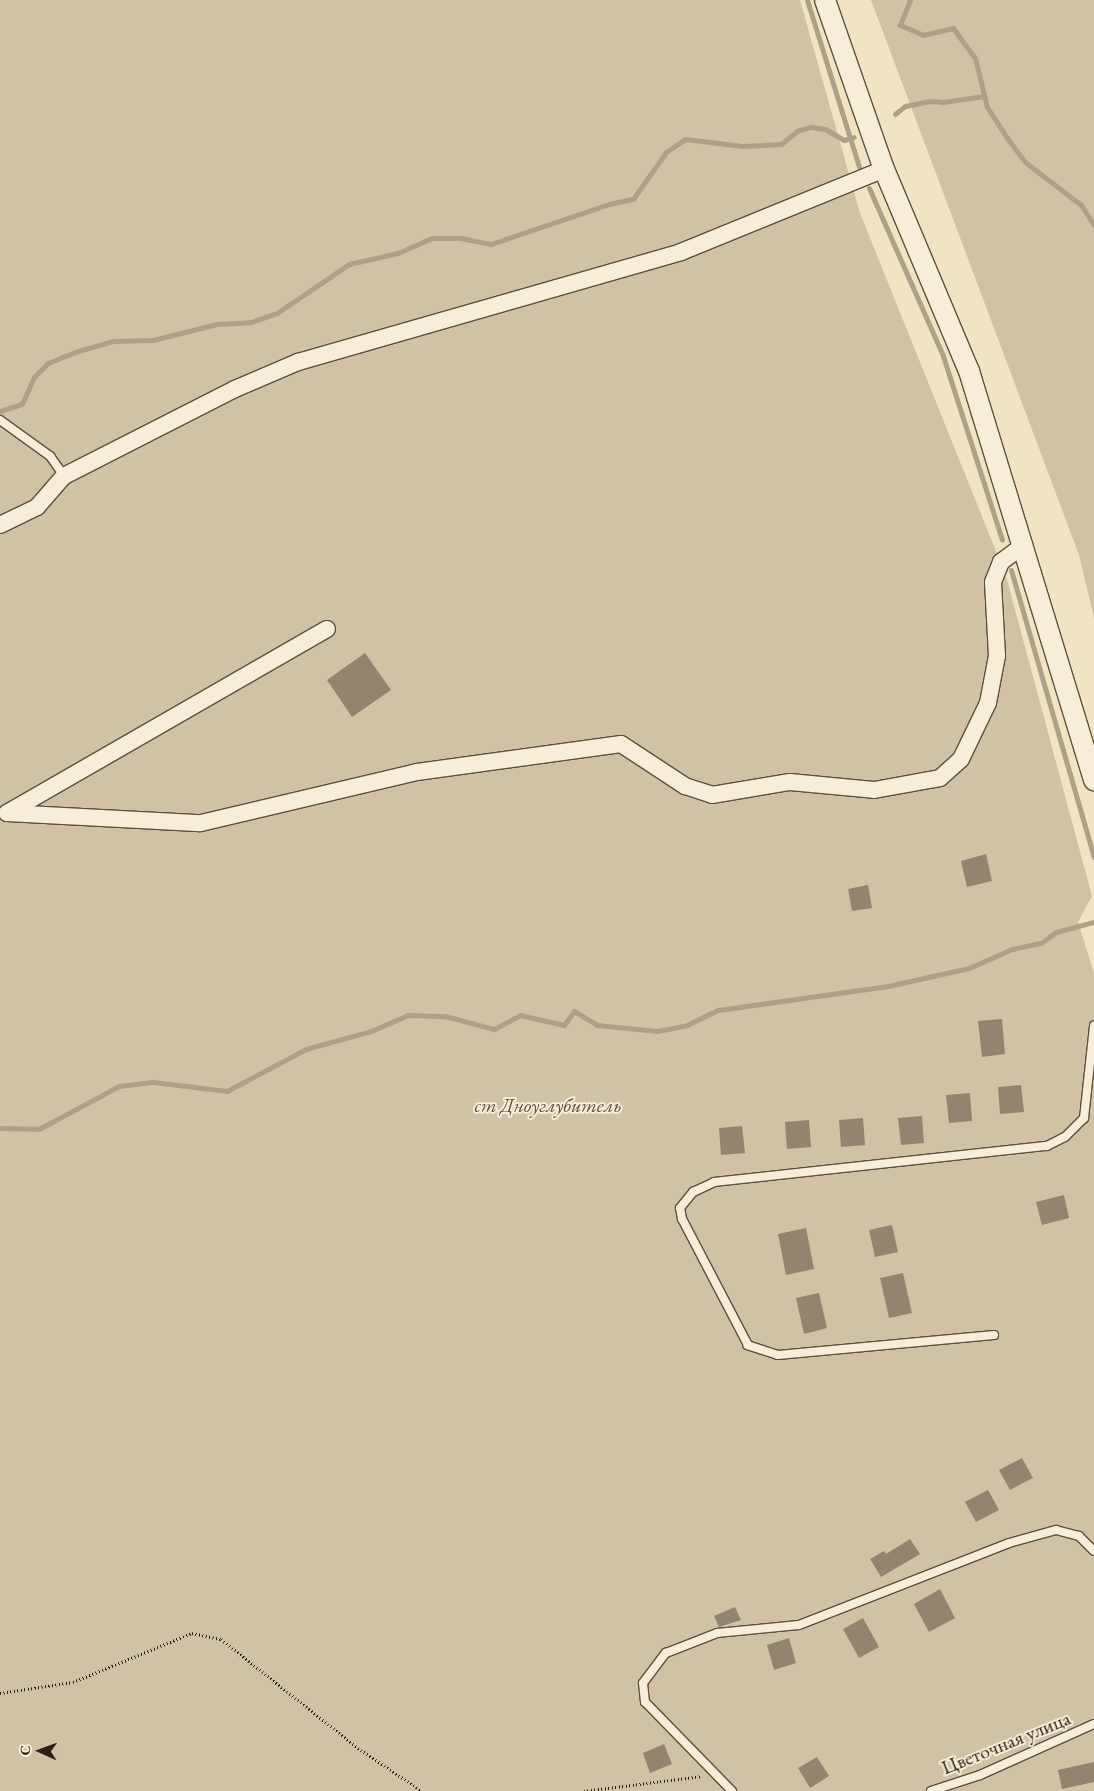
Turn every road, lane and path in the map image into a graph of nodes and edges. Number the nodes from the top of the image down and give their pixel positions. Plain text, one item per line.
1 (825, 0) edge
2 (884, 169) junction
3 (0, 420) edge
4 (64, 476) junction
5 (0, 525) edge
6 (1022, 546) junction
7 (327, 629) dead end
8 (1094, 780) edge
9 (4, 814) edge
10 (1094, 1026) edge
11 (994, 1335) dead end
12 (1094, 1551) edge
13 (0, 1693) edge
14 (1094, 1724) edge
15 (716, 1775) junction
16 (422, 1791) edge
17 (584, 1791) edge
18 (732, 1791) edge
19 (931, 1791) edge

1 - 2 street
2 - 4 street
2 - 6 street
3 - 4 lane
4 - 5 street
6 - 8 street
6 - 9 street
7 - 9 street
10 - 11 lane
12 - 15 lane
13 - 16 path
14 - 19 lane, Цветочная улица
15 - 17 path
15 - 18 lane

